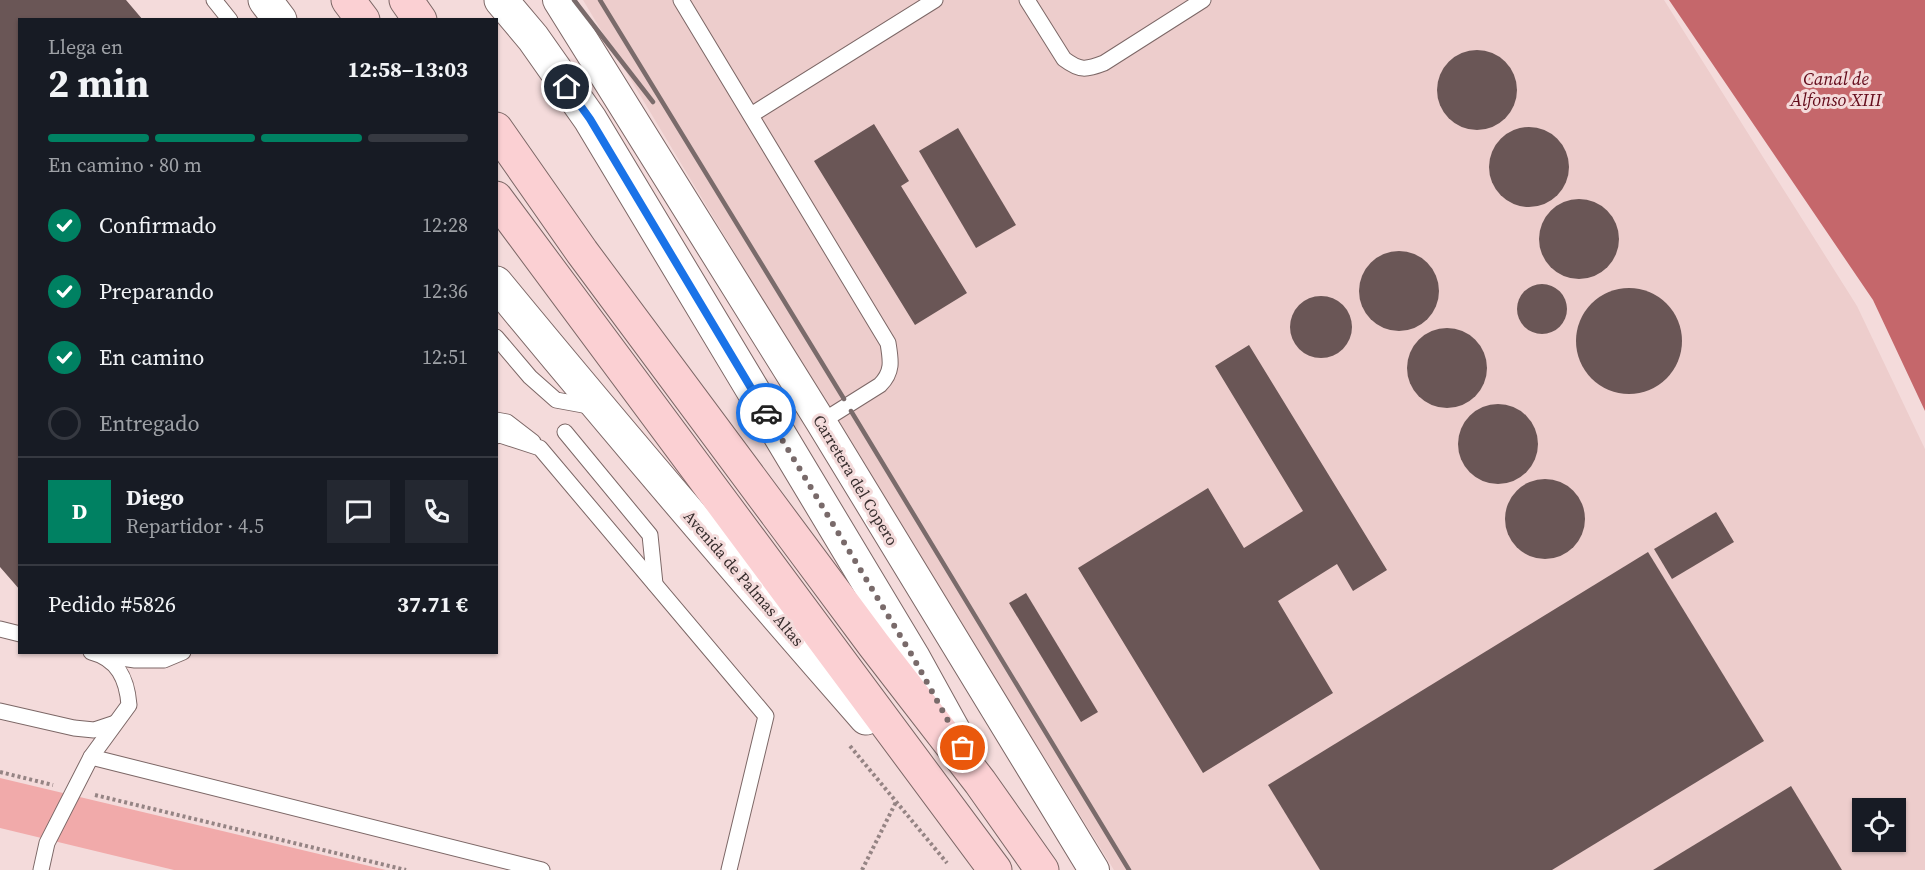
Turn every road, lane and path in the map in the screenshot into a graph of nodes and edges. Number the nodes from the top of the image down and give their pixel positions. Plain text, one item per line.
1 (214, 0) edge
2 (264, 0) edge
3 (348, 0) edge
4 (406, 0) edge
5 (501, 0) edge
6 (558, 0) edge
7 (681, 0) edge
8 (935, 0) edge
9 (1027, 0) edge
10 (1203, 0) edge
11 (228, 18) edge
12 (278, 18) edge
13 (362, 18) edge
14 (419, 18) edge
15 (750, 115) junction
16 (498, 132) edge
17 (498, 201) edge
18 (498, 285) edge
19 (499, 342) edge
20 (598, 407) junction
21 (498, 420) edge
22 (821, 423) junction
23 (565, 432) dead end
24 (498, 436) edge
25 (540, 448) junction
26 (655, 584) junction
27 (0, 629) edge
28 (18, 634) edge
29 (96, 654) edge
30 (178, 654) edge
31 (0, 711) edge
32 (115, 723) junction
33 (91, 757) junction
34 (0, 772) edge
35 (980, 782) junction
36 (74, 790) junction
37 (896, 801) dead end
38 (966, 831) junction
39 (41, 870) edge
40 (406, 870) edge
41 (542, 870) edge
42 (729, 870) edge
43 (862, 870) edge
44 (995, 870) edge
45 (1042, 870) edge
46 (1094, 870) edge

1 - 11 lane
2 - 12 street
3 - 13 main road
4 - 14 main road
5 - 35 street
6 - 22 street, Carretera del Copero
7 - 15 lane
8 - 15 lane
9 - 10 lane
15 - 22 lane
16 - 35 main road
17 - 38 main road
18 - 20 street, Avenida de Palmas Altas
19 - 20 lane
20 - 38 street, Avenida de Palmas Altas
21 - 25 lane
22 - 46 street, Carretera del Copero
23 - 26 lane
24 - 25 lane
25 - 26 lane
26 - 42 lane
27 - 28 lane
29 - 30 lane
29 - 32 lane
31 - 32 lane
32 - 33 lane
33 - 36 lane
33 - 41 lane
34 - 36 path
35 - 45 main road
36 - 39 lane
36 - 40 path
37 - 43 path
38 - 44 main road, Avenida de Palmas Altas

